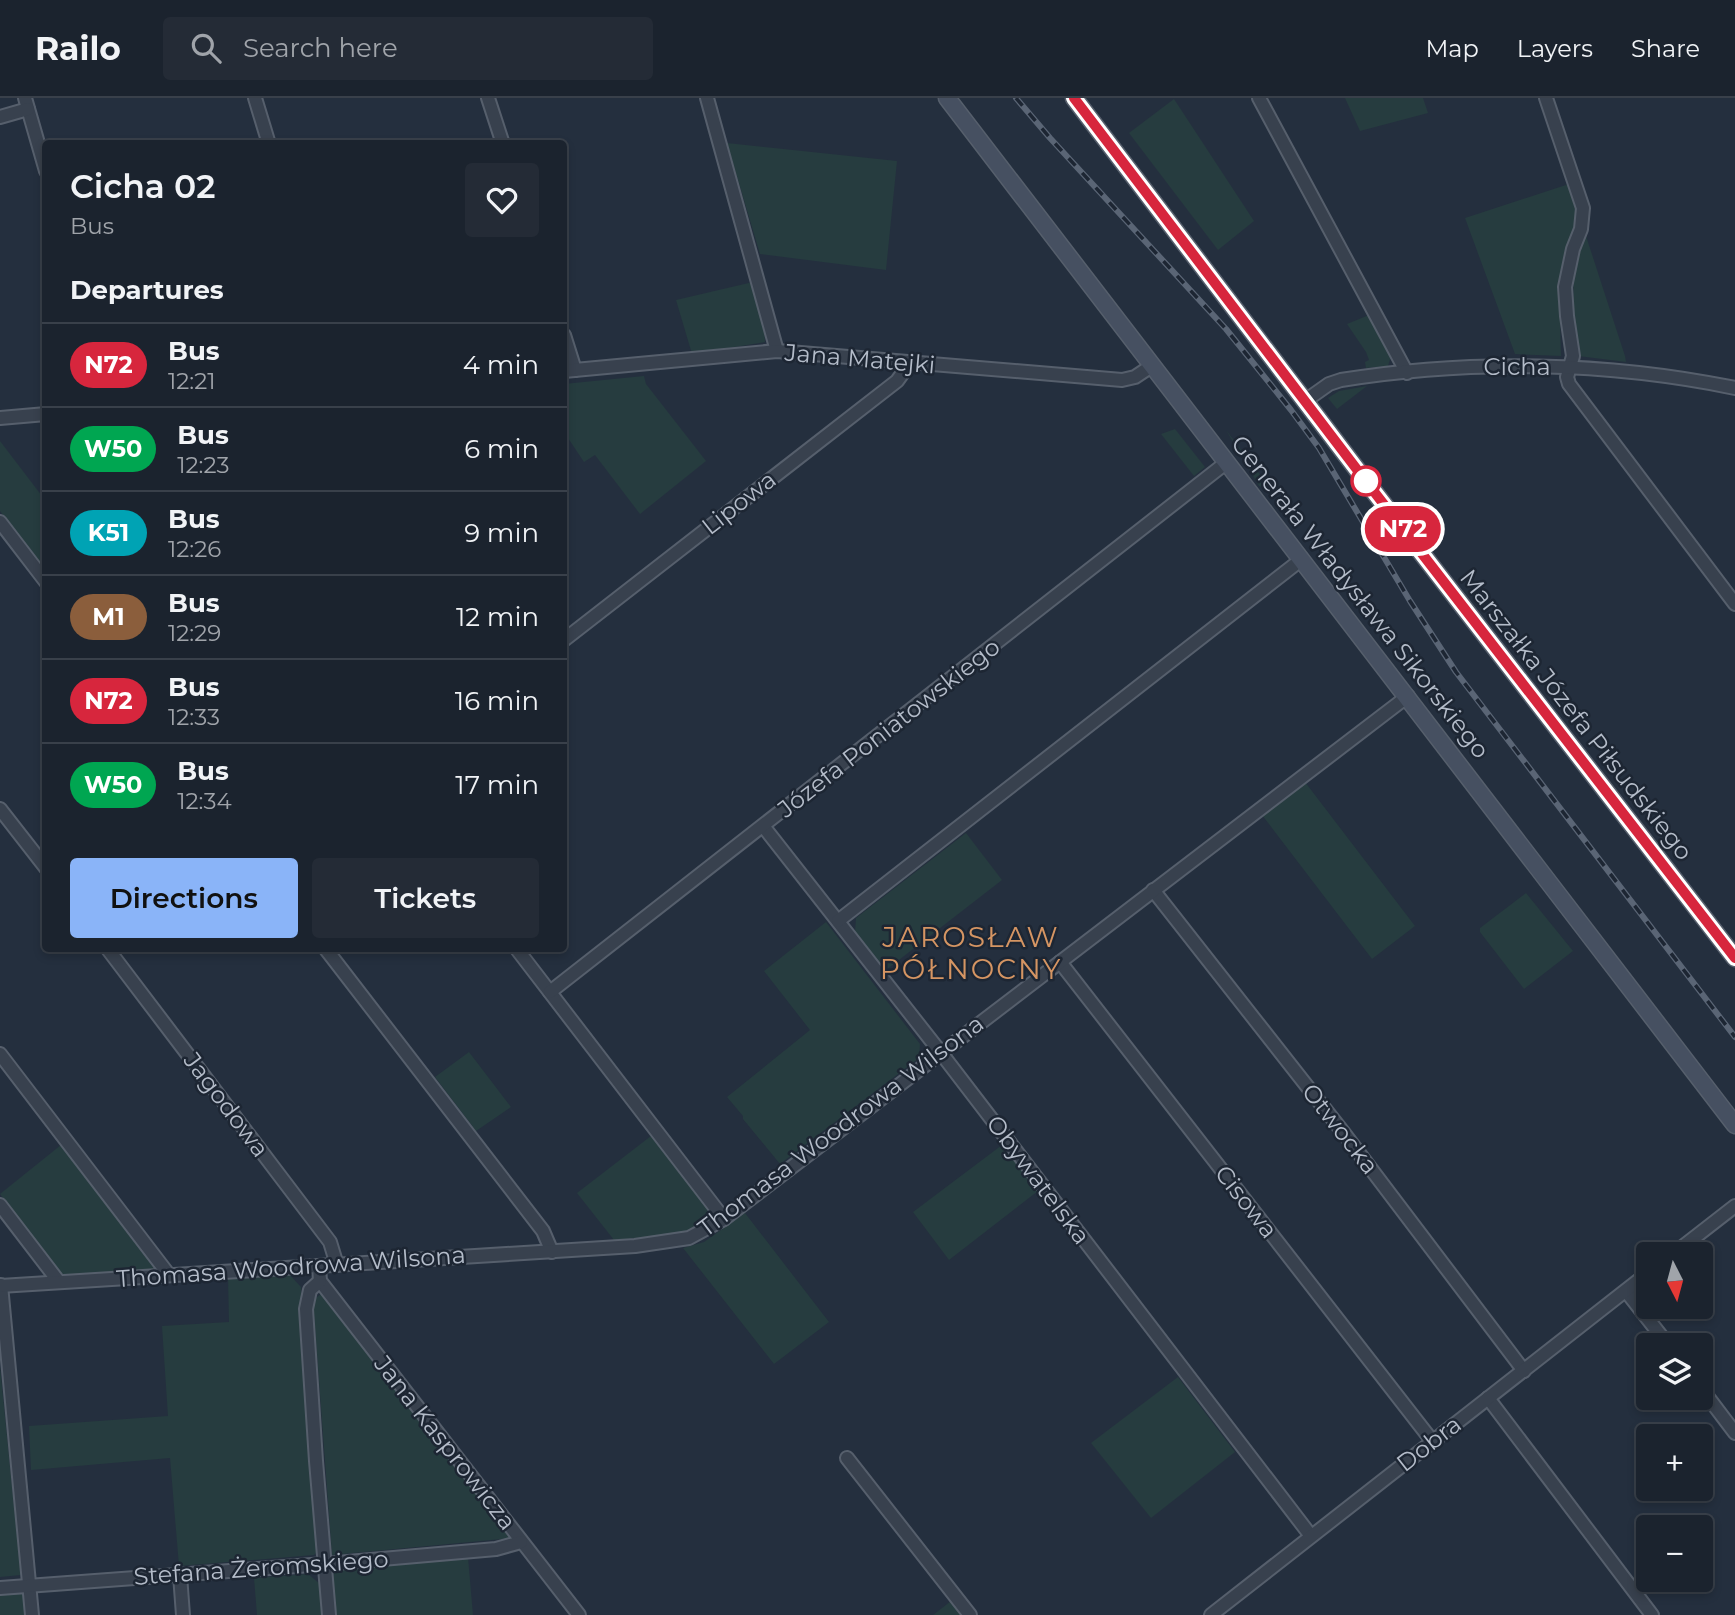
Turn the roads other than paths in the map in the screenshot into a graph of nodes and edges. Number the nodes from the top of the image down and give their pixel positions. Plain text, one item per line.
1 (255, 98) edge
2 (488, 98) edge
3 (707, 98) edge
4 (947, 98) edge
5 (1074, 98) edge
6 (1259, 98) edge
7 (1546, 98) edge
8 (27, 103) edge
9 (0, 117) edge
10 (268, 140) edge
11 (502, 140) edge
12 (42, 157) edge
13 (777, 351) junction
14 (910, 363) junction
15 (1153, 365) junction
16 (1570, 368) junction
17 (569, 371) edge
18 (1407, 373) junction
19 (1735, 388) edge
20 (1305, 401) junction
21 (42, 414) edge
22 (0, 418) edge
23 (1227, 462) junction
24 (0, 522) edge
25 (1302, 559) junction
26 (42, 577) edge
27 (1735, 604) edge
28 (567, 638) edge
29 (1408, 696) junction
30 (0, 809) edge
31 (763, 826) junction
32 (42, 864) edge
33 (1153, 890) junction
34 (838, 921) junction
35 (110, 952) edge
36 (328, 952) edge
37 (519, 952) edge
38 (1735, 958) edge
39 (1060, 962) junction
40 (550, 992) junction
41 (941, 1053) junction
42 (0, 1054) edge
43 (1735, 1125) edge
44 (0, 1205) edge
45 (1735, 1206) edge
46 (723, 1219) junction
47 (1689, 1242) edge
48 (552, 1252) junction
49 (337, 1265) junction
50 (318, 1266) junction
51 (169, 1275) junction
52 (320, 1281) junction
53 (59, 1282) junction
54 (1636, 1283) edge
55 (1, 1285) edge
56 (1626, 1291) junction
57 (1659, 1333) edge
58 (1524, 1371) junction
59 (1488, 1398) junction
60 (1713, 1404) edge
61 (1735, 1433) edge
62 (1433, 1442) junction
63 (848, 1458) dead end
64 (1311, 1536) junction
65 (521, 1542) junction
66 (325, 1564) junction
67 (180, 1574) junction
68 (29, 1586) junction
69 (0, 1588) edge
70 (32, 1615) edge
71 (183, 1615) edge
72 (329, 1615) edge
73 (579, 1615) edge
74 (970, 1615) edge
75 (1211, 1615) edge
76 (1653, 1615) edge

1 - 10 street
2 - 11 street
3 - 13 street
4 - 15 main road, Generała Władysława Sikorskiego
5 - 20 main road, Marszałka Józefa Piłsudskiego
6 - 18 street
7 - 16 street
8 - 9 street
8 - 12 street
13 - 14 street, Jana Matejki
13 - 17 street, Jana Matejki
14 - 15 street, Jana Matejki
14 - 28 street, Lipowa
15 - 23 main road, Generała Władysława Sikorskiego
16 - 18 street, Cicha
16 - 19 street, Cicha
16 - 27 street
18 - 20 street, Cicha
20 - 38 main road, Marszałka Józefa Piłsudskiego
21 - 22 street
23 - 25 main road, Generała Władysława Sikorskiego
23 - 31 street, Józefa Poniatowskiego
24 - 26 street
25 - 29 main road, Generała Władysława Sikorskiego
25 - 34 street
29 - 33 street, Thomasa Woodrowa Wilsona
29 - 43 main road, Generała Władysława Sikorskiego
30 - 32 street
31 - 34 street, Obywatelska
31 - 40 street, Józefa Poniatowskiego
33 - 39 street, Thomasa Woodrowa Wilsona
33 - 58 street, Otwocka
34 - 41 street, Obywatelska
35 - 49 street, Jagodowa
36 - 48 street
37 - 40 street
39 - 41 street, Thomasa Woodrowa Wilsona
39 - 62 street, Cisowa
40 - 46 street
41 - 46 street, Thomasa Woodrowa Wilsona
41 - 64 street, Obywatelska
42 - 51 street
44 - 53 street
45 - 47 street
46 - 48 street, Thomasa Woodrowa Wilsona
48 - 49 street, Thomasa Woodrowa Wilsona
49 - 50 street, Thomasa Woodrowa Wilsona
50 - 51 street, Thomasa Woodrowa Wilsona
50 - 52 street
51 - 53 street, Thomasa Woodrowa Wilsona
52 - 65 street, Jana Kasprowicza
52 - 66 street
53 - 55 street, Thomasa Woodrowa Wilsona
54 - 56 street, Dobra
55 - 68 street
56 - 57 street
56 - 58 street, Dobra
58 - 59 street, Dobra
59 - 62 street, Dobra
59 - 76 street
60 - 61 street
62 - 64 street, Dobra
63 - 74 street
64 - 75 street, Dobra
65 - 66 street, Stefana Żeromskiego
65 - 73 street, Jana Kasprowicza
66 - 67 street, Stefana Żeromskiego
66 - 72 street
67 - 68 street, Stefana Żeromskiego
67 - 71 street
68 - 69 street, Stefana Żeromskiego
68 - 70 street

